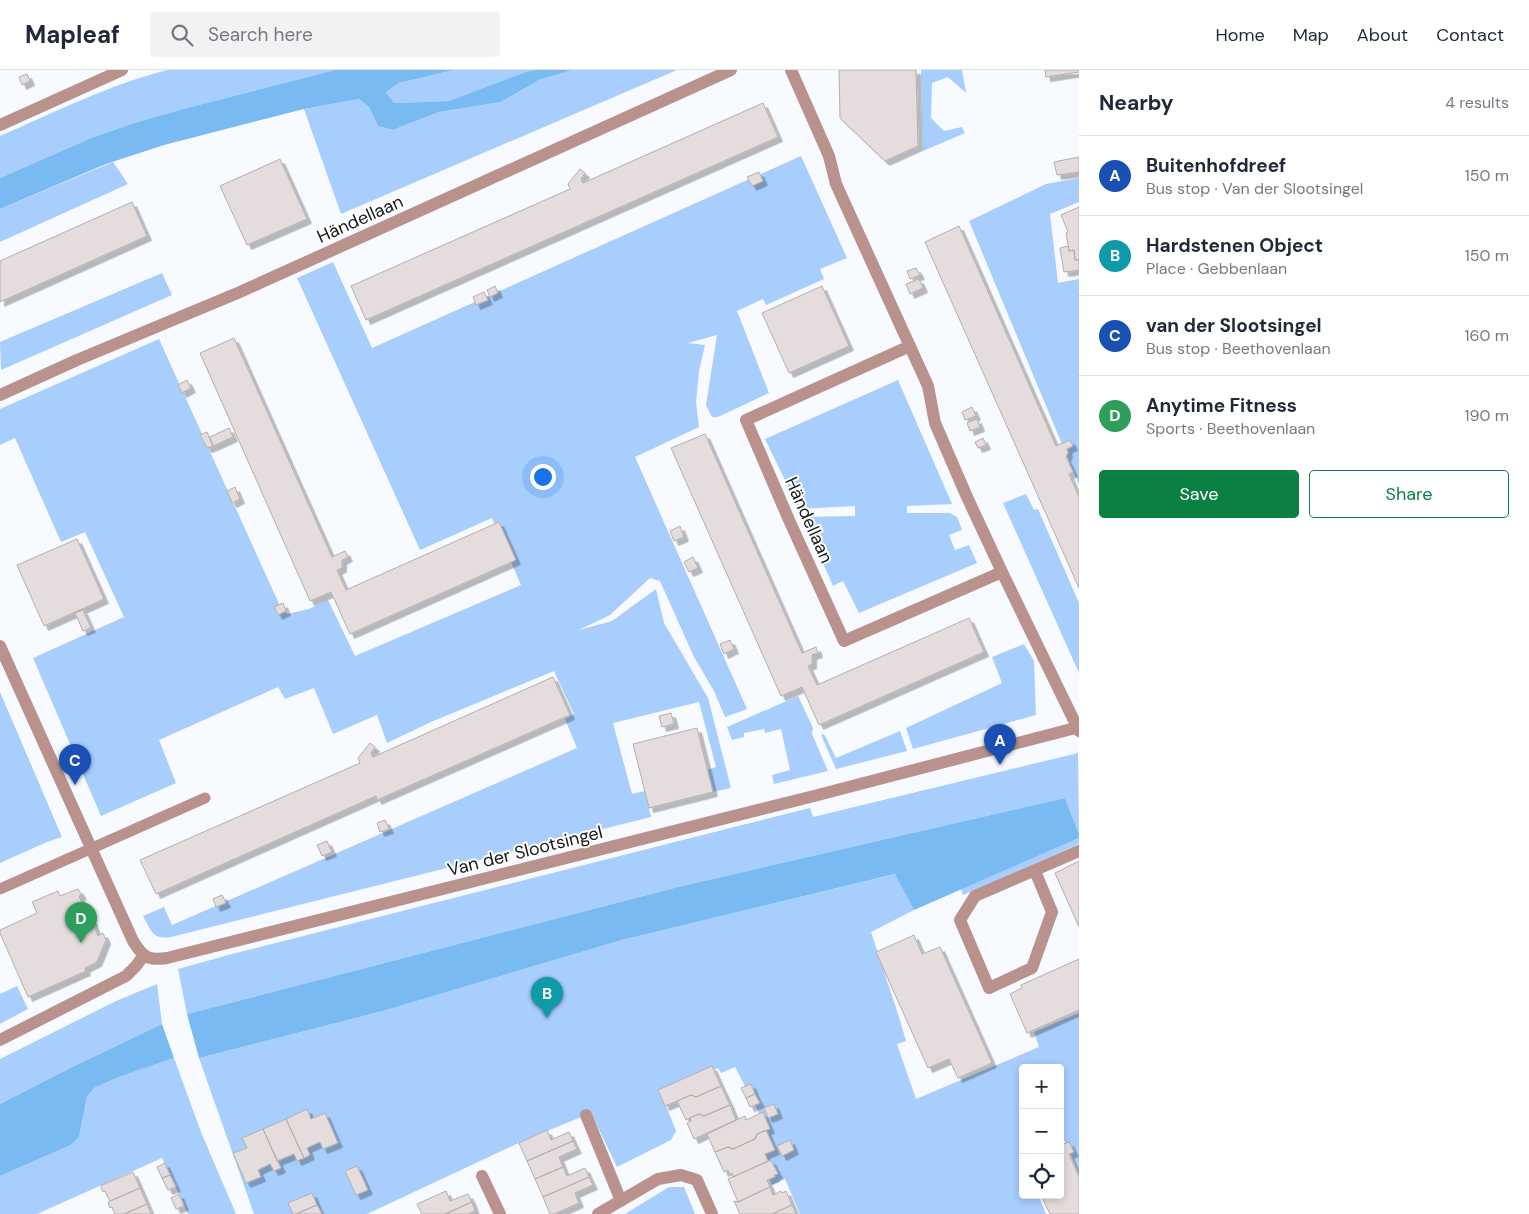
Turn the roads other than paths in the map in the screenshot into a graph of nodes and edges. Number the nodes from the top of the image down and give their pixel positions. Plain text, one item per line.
1 (122, 70) edge
2 (731, 70) edge
3 (791, 70) edge
4 (0, 125) edge
5 (910, 346) junction
6 (0, 395) edge
7 (1002, 572) junction
8 (0, 646) edge
9 (1079, 729) edge
10 (205, 798) dead end
11 (91, 849) junction
12 (1079, 851) edge
13 (1035, 871) junction
14 (0, 889) edge
15 (144, 955) junction
16 (0, 1040) edge
17 (586, 1115) dead end
18 (482, 1176) dead end
19 (621, 1201) junction
20 (500, 1214) edge
21 (598, 1214) edge
22 (712, 1214) edge

1 - 4 street
2 - 6 street, Händellaan
3 - 5 street
5 - 7 street
5 - 7 street, Händellaan
7 - 9 street
8 - 11 street
9 - 15 street, Van der Slootsingel
10 - 11 lane
11 - 14 lane
11 - 15 street
12 - 13 street
13 - 13 street
15 - 16 street
17 - 19 street
18 - 20 street
19 - 21 street
19 - 22 street

